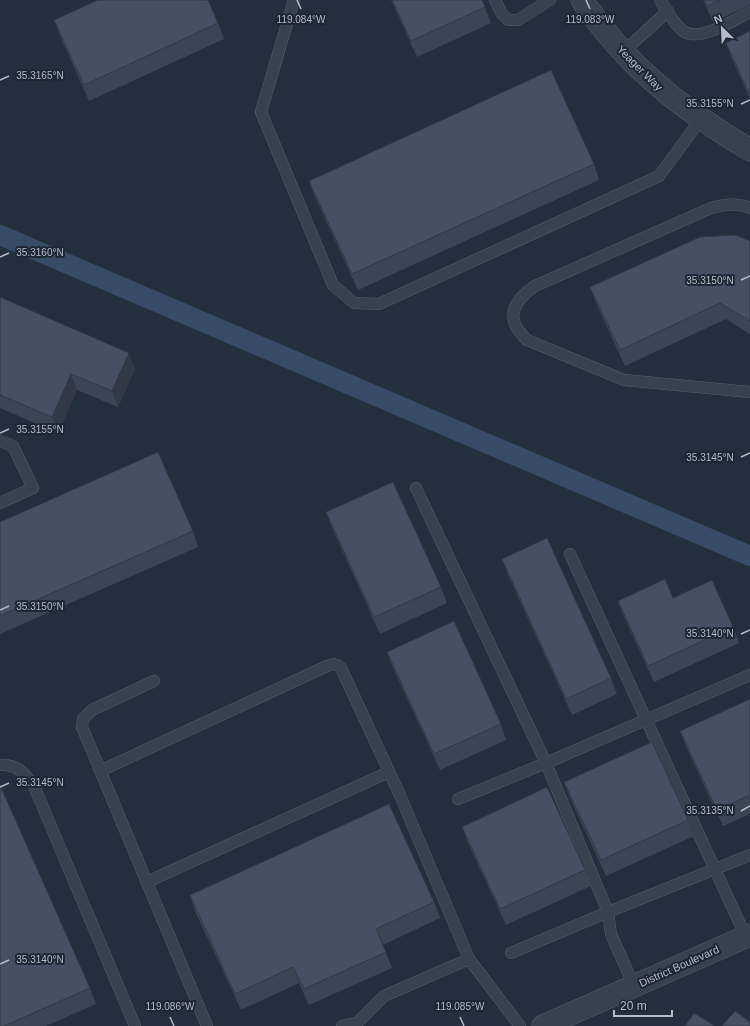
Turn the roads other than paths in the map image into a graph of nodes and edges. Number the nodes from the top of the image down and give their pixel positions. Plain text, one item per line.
1 (294, 0) edge
2 (495, 0) edge
3 (550, 0) edge
4 (582, 0) edge
5 (660, 0) edge
6 (668, 11) junction
7 (750, 12) edge
8 (623, 52) junction
9 (701, 119) junction
10 (750, 150) edge
11 (750, 208) edge
12 (750, 392) edge
13 (0, 441) edge
14 (416, 488) dead end
15 (0, 503) edge
16 (570, 554) dead end
17 (750, 675) edge
18 (154, 681) dead end
19 (646, 719) junction
20 (546, 763) junction
21 (0, 765) edge
22 (100, 772) junction
23 (389, 772) junction
24 (458, 799) dead end
25 (750, 854) edge
26 (714, 868) junction
27 (147, 882) junction
28 (608, 912) junction
29 (748, 936) edge
30 (511, 953) dead end
31 (469, 959) junction
32 (634, 986) junction
33 (134, 1026) edge
34 (207, 1026) edge
35 (342, 1026) edge
36 (520, 1026) edge
37 (543, 1026) edge

1 - 9 lane
2 - 3 lane
4 - 8 street, Yeager Way
5 - 6 lane
6 - 7 lane
6 - 8 lane
8 - 9 street, Yeager Way
9 - 10 street, Yeager Way
11 - 12 lane
13 - 15 lane
14 - 20 lane
16 - 19 lane
17 - 19 lane
18 - 22 lane
19 - 20 lane
19 - 26 lane
20 - 24 lane
20 - 28 lane
21 - 33 lane
22 - 23 lane
22 - 27 lane
23 - 27 lane
23 - 31 lane
25 - 26 lane
26 - 28 lane
26 - 29 lane
27 - 34 lane
28 - 30 lane
28 - 32 lane
29 - 32 street, District Boulevard
31 - 35 lane
31 - 36 lane
32 - 37 street, District Boulevard

